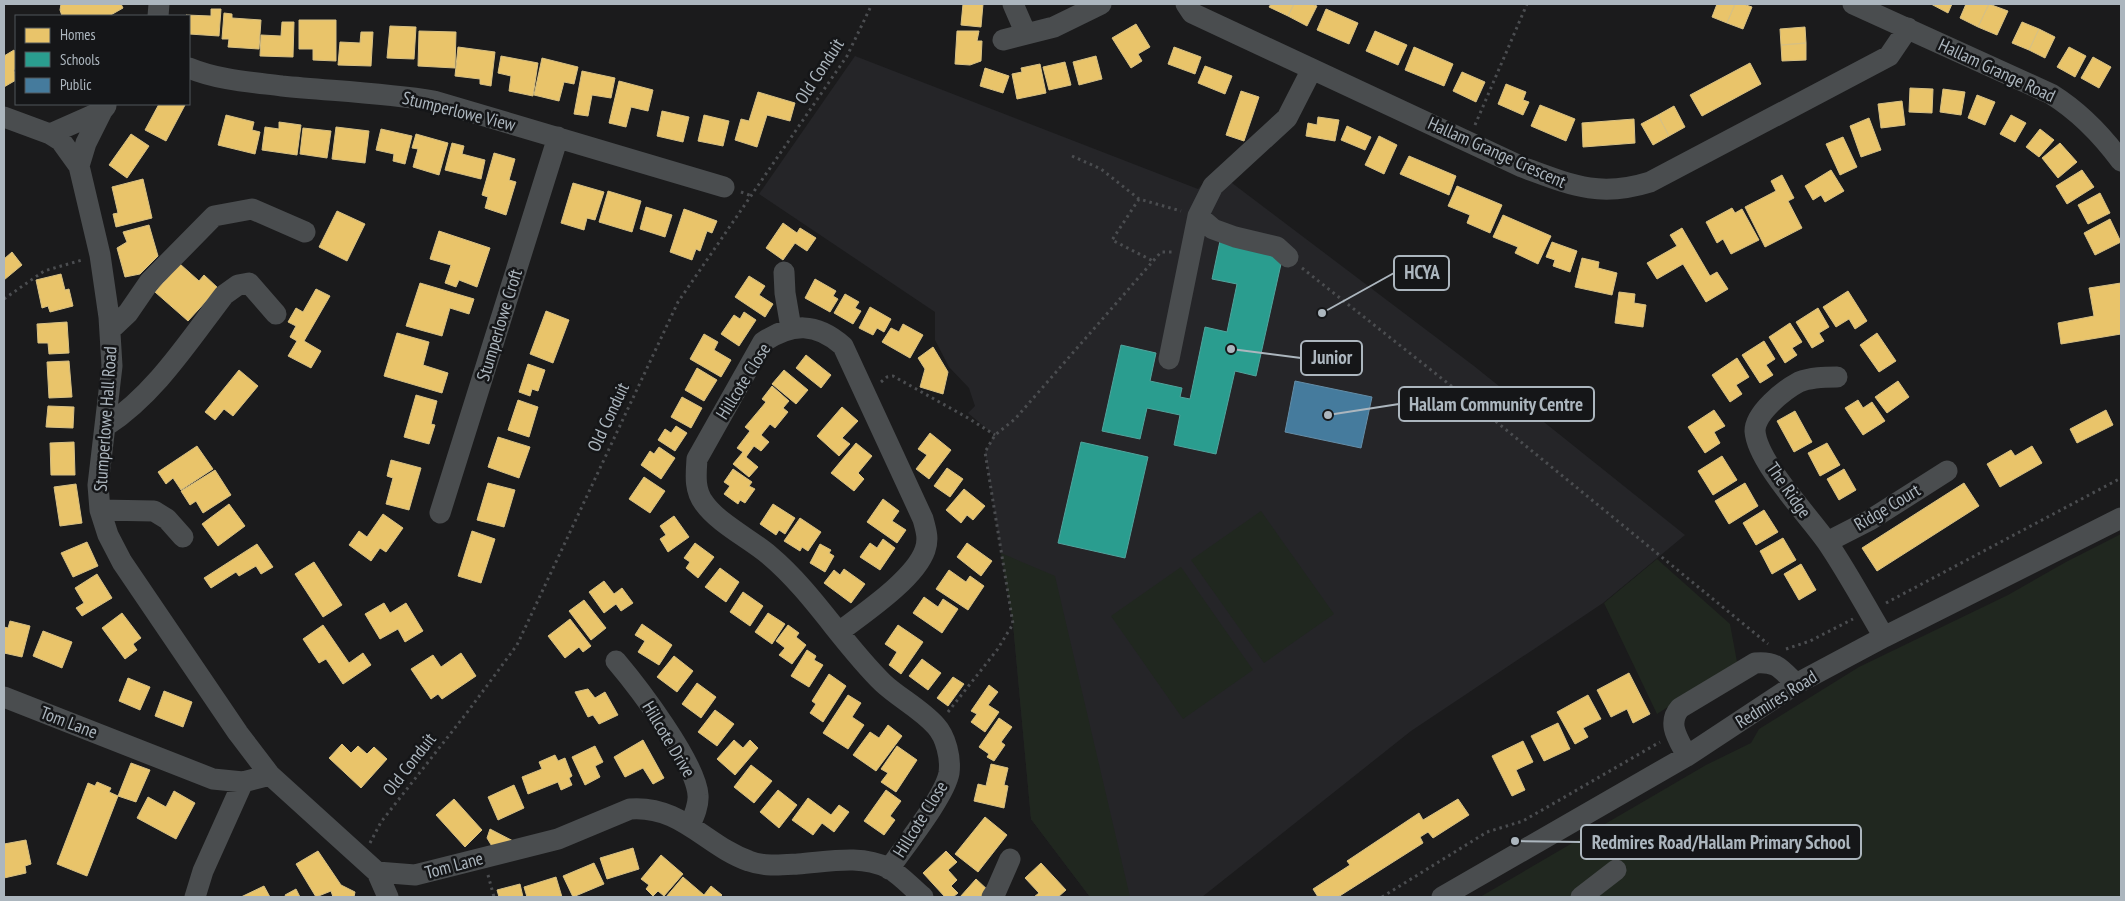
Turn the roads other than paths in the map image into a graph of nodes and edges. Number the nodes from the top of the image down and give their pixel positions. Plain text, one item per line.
1 (1014, 4) edge
2 (1102, 4) edge
3 (1170, 4) edge
4 (1853, 4) edge
5 (1189, 8) edge
6 (1908, 28) junction
7 (1026, 34) junction
8 (1003, 40) dead end
9 (190, 68) edge
10 (1312, 69) junction
11 (105, 107) edge
12 (4, 117) edge
13 (50, 134) junction
14 (558, 137) junction
15 (2121, 161) edge
16 (79, 166) junction
17 (724, 186) dead end
18 (1198, 216) junction
19 (305, 232) dead end
20 (1288, 257) road end
21 (784, 272) dead end
22 (276, 314) dead end
23 (791, 328) junction
24 (110, 330) junction
25 (1169, 359) dead end
26 (1837, 378) dead end
27 (106, 426) junction
28 (1947, 471) dead end
29 (100, 510) junction
30 (440, 513) dead end
31 (2121, 518) edge
32 (183, 537) dead end
33 (1827, 542) junction
34 (839, 632) junction
35 (1884, 637) junction
36 (616, 661) dead end
37 (1796, 684) junction
38 (4, 697) edge
39 (1687, 756) junction
40 (270, 775) junction
41 (243, 782) junction
42 (690, 825) junction
43 (1010, 859) dead end
44 (889, 869) junction
45 (1616, 870) dead end
46 (377, 872) junction
47 (194, 897) edge
48 (388, 897) edge
49 (923, 897) edge
50 (992, 897) edge
51 (1442, 897) edge
52 (1581, 897) edge

1 - 7 street
2 - 7 street
3 - 5 street, Hallam Grange Crescent
4 - 6 street, Hallam Grange Road
5 - 10 street, Hallam Grange Crescent
6 - 10 street, Hallam Grange Crescent
6 - 15 street, Hallam Grange Road
7 - 8 street
9 - 14 street, Stumperlowe View
10 - 18 street
11 - 13 street
11 - 16 street
12 - 13 street, Stumperlowe Hall Road
13 - 16 street, Stumperlowe Hall Road
14 - 17 street, Stumperlowe View
14 - 30 street, Stumperlowe Croft
16 - 24 street, Stumperlowe Hall Road
18 - 20 street
18 - 25 street
19 - 24 street
21 - 23 street
22 - 27 street
23 - 34 street, Hillcote Close
23 - 34 street, Hillcote Close
24 - 27 street, Stumperlowe Hall Road
26 - 33 street, The Ridge
27 - 29 street, Stumperlowe Hall Road
28 - 33 street, Ridge Court
29 - 32 street
29 - 40 street, Stumperlowe Hall Road
31 - 35 street, Redmires Road
33 - 35 street, The Ridge
34 - 44 street, Hillcote Close
35 - 37 street, Redmires Road
36 - 42 street, Hillcote Drive
37 - 39 street, Redmires Road
37 - 39 street
38 - 41 street, Tom Lane
39 - 51 street, Redmires Road
40 - 41 street, Tom Lane
40 - 46 street
41 - 47 street
42 - 44 street, Tom Lane
42 - 46 street, Tom Lane
43 - 50 street
44 - 49 street, Tom Lane
45 - 52 street
46 - 48 street

